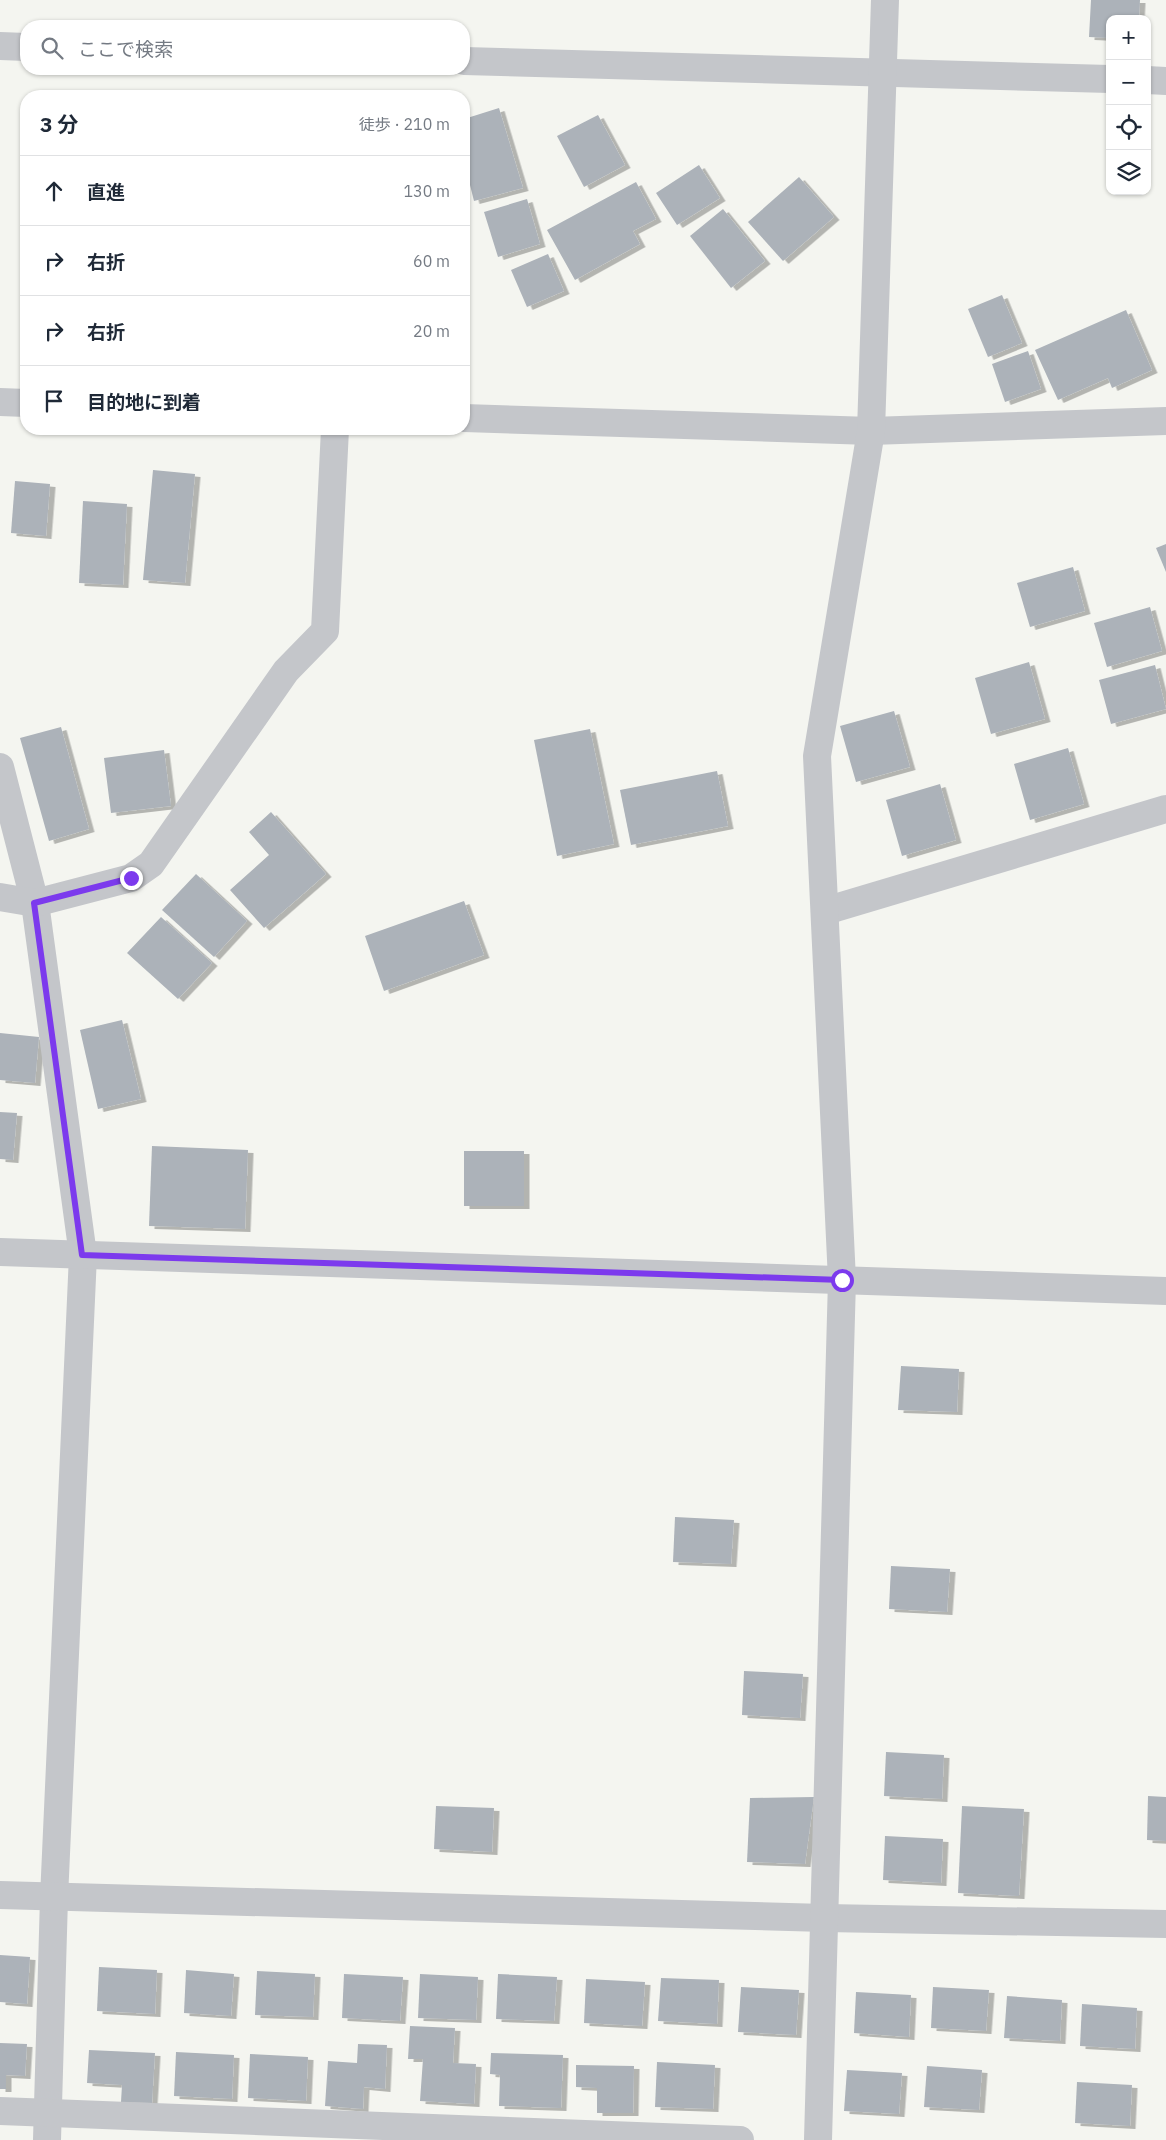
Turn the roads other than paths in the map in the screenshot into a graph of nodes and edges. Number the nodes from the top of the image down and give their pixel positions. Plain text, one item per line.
1 (885, 0) edge
2 (0, 46) edge
3 (20, 47) edge
4 (470, 61) edge
5 (883, 74) junction
6 (1106, 80) edge
7 (1151, 80) edge
8 (1166, 81) edge
9 (0, 402) edge
10 (20, 403) edge
11 (470, 418) edge
12 (1166, 421) edge
13 (871, 431) junction
14 (335, 435) edge
15 (0, 767) edge
16 (1166, 809) edge
17 (0, 898) edge
18 (34, 903) junction
19 (825, 911) junction
20 (0, 1252) edge
21 (82, 1255) junction
22 (842, 1280) junction
23 (1166, 1291) edge
24 (0, 1895) edge
25 (54, 1898) junction
26 (825, 1918) junction
27 (1166, 1924) edge
28 (0, 2111) edge
29 (48, 2112) junction
30 (47, 2140) edge
31 (740, 2140) edge
32 (818, 2140) edge

1 - 5 street
2 - 3 street
4 - 5 street
5 - 6 street
5 - 13 street
7 - 8 street
9 - 10 street
11 - 13 street
12 - 13 street
13 - 19 street
14 - 18 street
15 - 18 street
16 - 19 street
17 - 18 street
18 - 21 street
19 - 22 street
20 - 21 street
21 - 22 street
21 - 25 street
22 - 23 street
22 - 26 street
24 - 25 street
25 - 26 street
25 - 29 street
26 - 27 street
26 - 32 street
28 - 29 street
29 - 30 street
29 - 31 street

